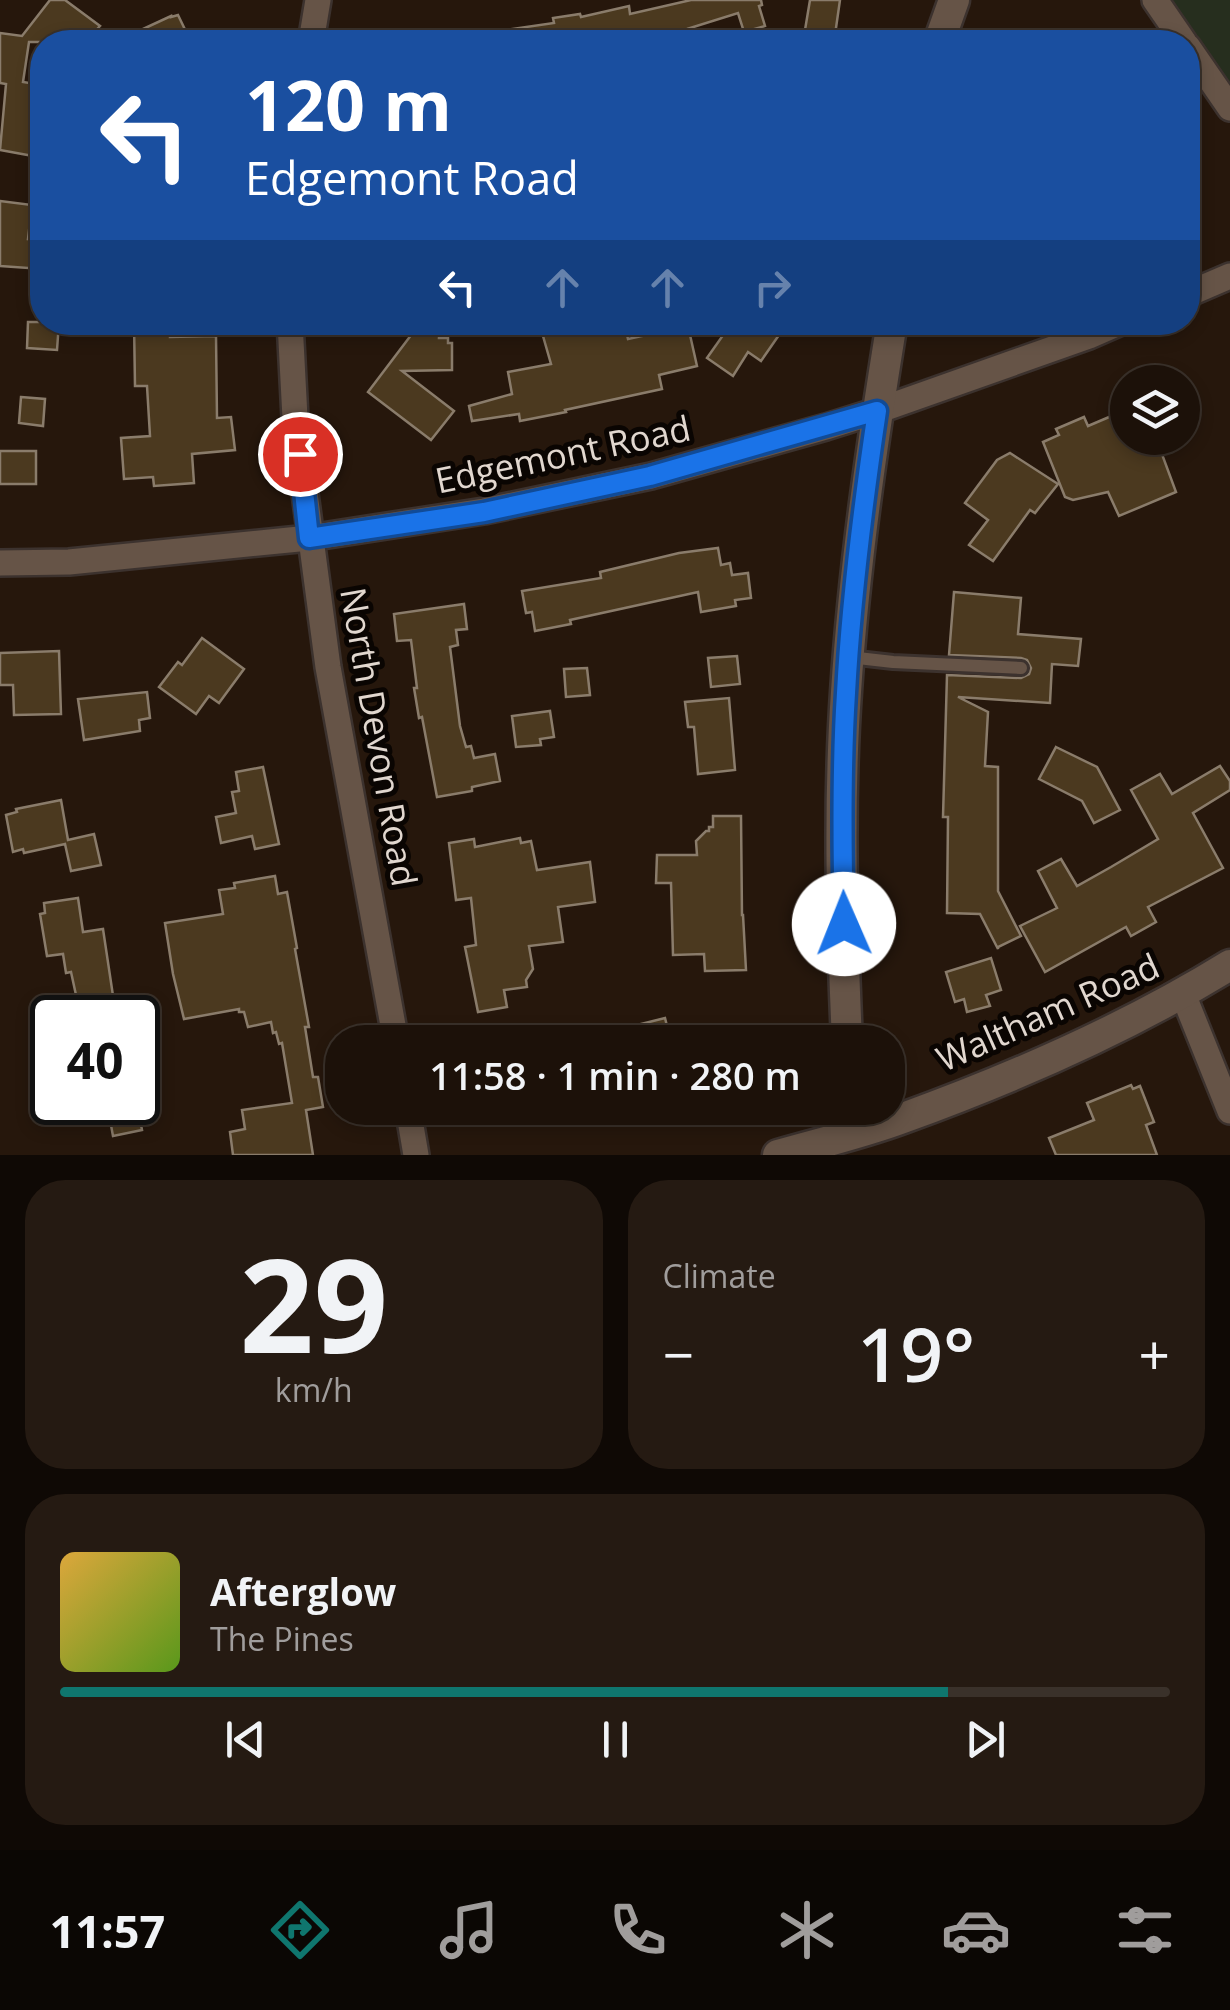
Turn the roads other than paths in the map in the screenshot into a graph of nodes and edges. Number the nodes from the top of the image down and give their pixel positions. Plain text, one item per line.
1 (318, 0) edge
2 (936, 0) edge
3 (954, 0) edge
4 (1154, 0) edge
5 (313, 30) edge
6 (937, 30) edge
7 (942, 30) edge
8 (1175, 30) edge
9 (1200, 65) edge
10 (1230, 108) edge
11 (1230, 276) edge
12 (1200, 289) edge
13 (291, 335) edge
14 (890, 335) edge
15 (1091, 335) edge
16 (877, 411) junction
17 (309, 538) junction
18 (0, 562) edge
19 (848, 657) junction
20 (1021, 668) dead end
21 (1230, 965) edge
22 (1183, 994) junction
23 (393, 1025) edge
24 (847, 1025) edge
25 (1230, 1111) edge
26 (411, 1125) edge
27 (858, 1132) edge
28 (416, 1155) edge
29 (778, 1155) edge

1 - 5 street
2 - 6 street
3 - 7 street
4 - 8 street
9 - 10 street
11 - 12 street
13 - 17 street, North Devon Road
14 - 16 street
15 - 16 street, Edgemont Road
16 - 17 street, Edgemont Road
16 - 19 street
17 - 18 street, Edgemont Road
17 - 23 street, North Devon Road
19 - 20 lane
19 - 24 street
21 - 22 street, Waltham Road
22 - 25 street
22 - 27 street, Waltham Road
26 - 28 street
27 - 29 street, Waltham Road

